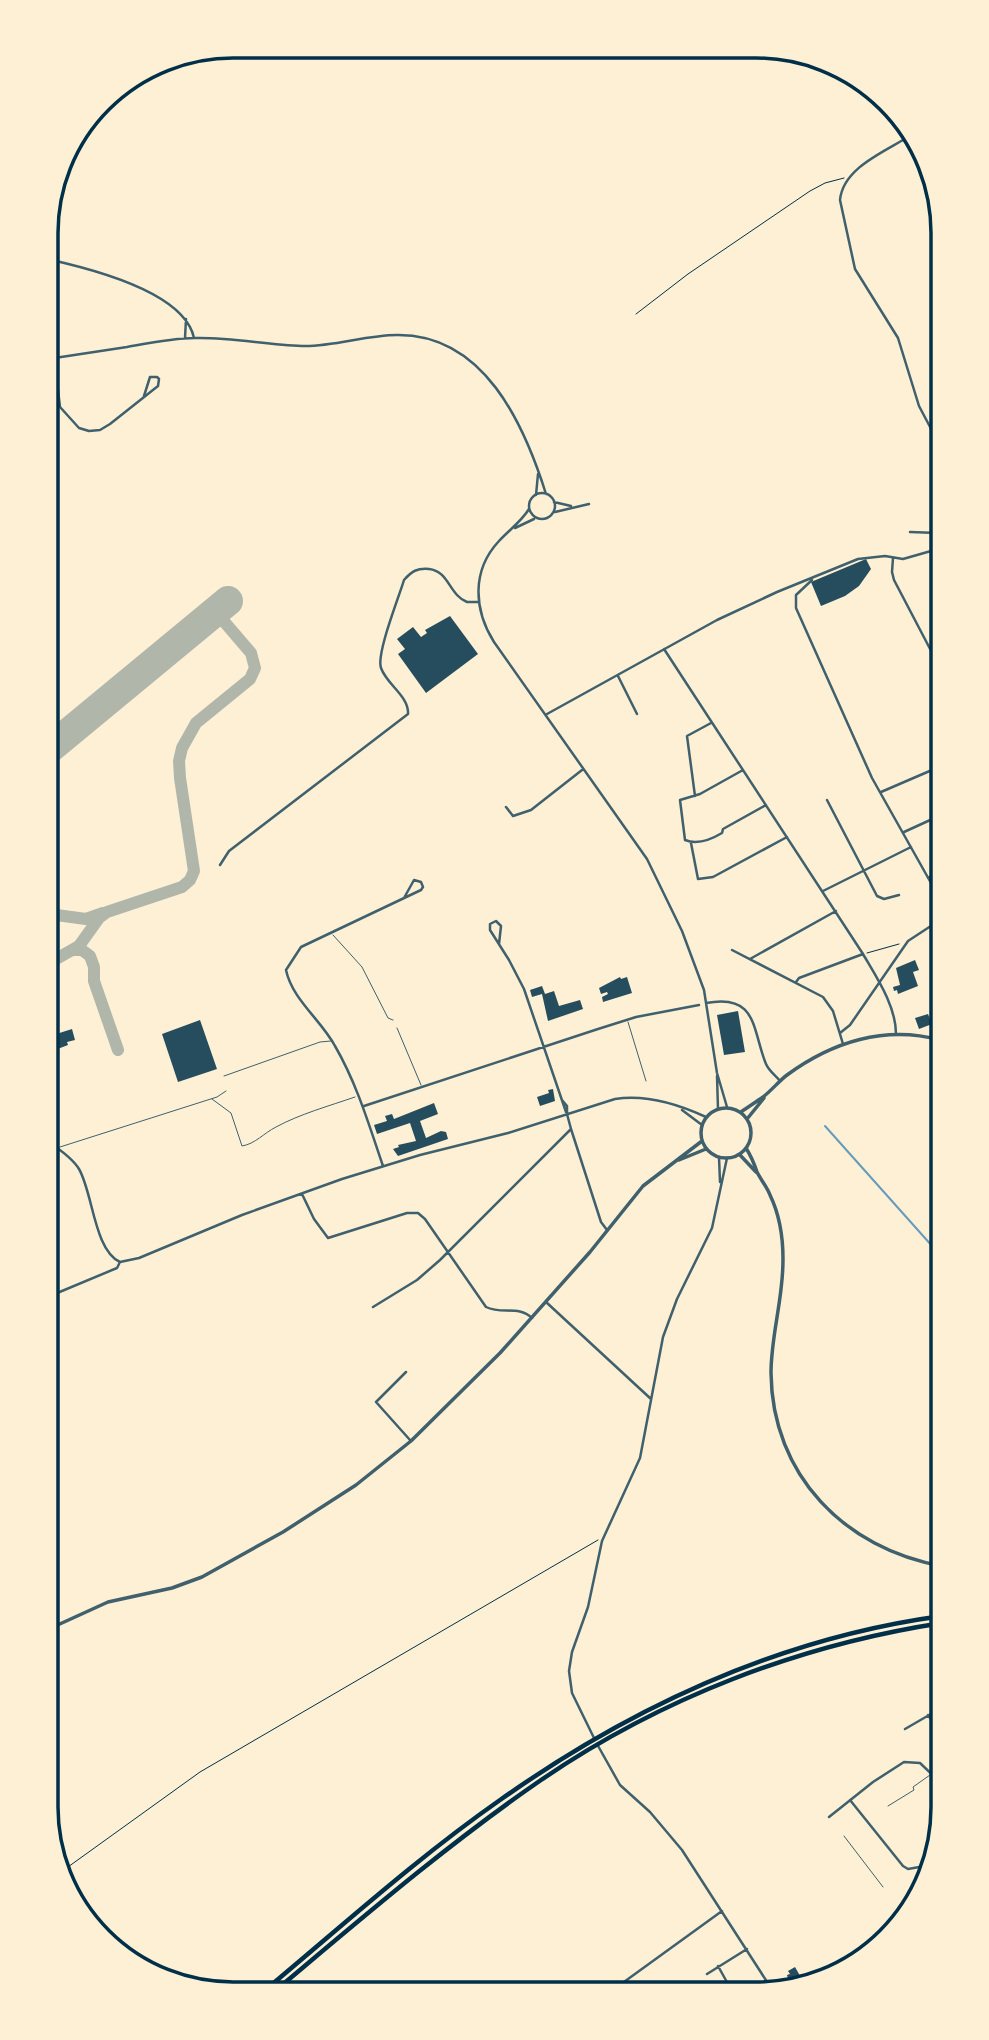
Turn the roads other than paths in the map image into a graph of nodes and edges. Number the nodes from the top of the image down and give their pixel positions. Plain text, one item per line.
1 (904, 139) edge
2 (58, 262) edge
3 (186, 319) junction
4 (185, 338) junction
5 (194, 338) junction
6 (58, 357) edge
7 (144, 396) junction
8 (58, 399) edge
9 (931, 428) edge
10 (538, 471) junction
11 (546, 494) junction
12 (536, 495) junction
13 (554, 502) junction
14 (589, 503) dead end
15 (571, 506) junction
16 (529, 509) junction
17 (554, 512) junction
18 (536, 519) junction
19 (512, 529) junction
20 (910, 532) dead end
21 (931, 533) edge
22 (931, 551) edge
23 (893, 558) junction
24 (815, 578) junction
25 (478, 602) junction
26 (664, 649) junction
27 (931, 651) edge
28 (617, 675) junction
29 (546, 714) junction
30 (637, 714) dead end
31 (711, 722) junction
32 (582, 769) junction
33 (743, 770) junction
34 (931, 770) edge
35 (880, 792) junction
36 (695, 796) junction
37 (827, 800) dead end
38 (766, 805) junction
39 (506, 807) dead end
40 (931, 820) edge
41 (904, 832) junction
42 (787, 837) junction
43 (691, 842) junction
44 (911, 847) junction
45 (220, 864) dead end
46 (864, 871) junction
47 (931, 876) edge
48 (928, 878) junction
49 (931, 883) edge
50 (822, 891) junction
51 (899, 895) dead end
52 (404, 898) junction
53 (835, 911) junction
54 (931, 925) edge
55 (331, 932) junction
56 (499, 944) junction
57 (732, 950) dead end
58 (863, 954) junction
59 (750, 959) junction
60 (796, 982) junction
61 (880, 982) junction
62 (706, 1003) junction
63 (699, 1005) dead end
64 (393, 1020) dead end
65 (628, 1020) junction
66 (397, 1028) dead end
67 (840, 1033) junction
68 (896, 1034) junction
69 (931, 1039) edge
70 (333, 1042) junction
71 (843, 1044) junction
72 (544, 1047) junction
73 (717, 1073) junction
74 (224, 1076) dead end
75 (646, 1081) dead end
76 (780, 1081) junction
77 (422, 1087) junction
78 (226, 1091) dead end
79 (359, 1096) junction
80 (765, 1096) junction
81 (212, 1099) junction
82 (363, 1106) junction
83 (680, 1107) junction
84 (727, 1107) junction
85 (718, 1109) junction
86 (741, 1112) junction
87 (567, 1114) junction
88 (706, 1117) junction
89 (747, 1119) junction
90 (702, 1125) junction
91 (571, 1129) junction
92 (702, 1141) junction
93 (58, 1148) joint
94 (746, 1148) junction
95 (706, 1149) junction
96 (739, 1154) junction
97 (719, 1157) junction
98 (727, 1158) junction
99 (677, 1161) junction
100 (383, 1166) junction
101 (758, 1173) junction
102 (720, 1185) junction
103 (302, 1193) junction
104 (607, 1230) junction
105 (447, 1254) junction
106 (120, 1262) junction
107 (58, 1293) edge
108 (547, 1302) junction
109 (373, 1307) dead end
110 (532, 1318) junction
111 (406, 1372) dead end
112 (651, 1399) junction
113 (411, 1441) junction
114 (931, 1563) edge
115 (931, 1618) edge
116 (58, 1625) edge
117 (931, 1625) edge
118 (931, 1713) edge
119 (928, 1715) junction
120 (931, 1719) edge
121 (905, 1729) dead end
122 (931, 1773) edge
123 (931, 1775) edge
124 (850, 1800) junction
125 (888, 1806) dead end
126 (829, 1817) dead end
127 (844, 1836) dead end
128 (921, 1867) edge
129 (883, 1887) dead end
130 (722, 1911) junction
131 (747, 1949) junction
132 (718, 1966) junction
133 (706, 1974) dead end
134 (275, 1982) edge
135 (286, 1982) edge
136 (624, 1982) edge
137 (727, 1982) edge
138 (767, 1982) edge

1 - 9 street
2 - 3 street
3 - 4 street
3 - 5 street
4 - 5 street
4 - 6 street
5 - 10 street
7 - 7 street
7 - 8 street
10 - 11 street
10 - 12 street
11 - 12 street
11 - 13 street
12 - 16 street
13 - 15 street
13 - 17 street
14 - 15 street
15 - 17 street
16 - 18 street
16 - 19 street
17 - 18 street
18 - 19 street
19 - 25 street
20 - 21 street
22 - 23 street
23 - 24 street
23 - 27 street
24 - 26 street
24 - 35 street
25 - 29 street
25 - 45 street
26 - 28 street
26 - 31 street
28 - 29 street
28 - 30 street
29 - 32 street
31 - 33 street
31 - 36 street
32 - 39 street
32 - 62 street
33 - 36 street
33 - 38 street
34 - 35 street
35 - 41 street
36 - 43 street
37 - 46 street
38 - 42 street
38 - 43 street
40 - 41 street
41 - 44 street
42 - 43 street
42 - 50 street
44 - 46 street
44 - 48 street
46 - 50 street
46 - 51 street
47 - 48 street
48 - 49 street
50 - 53 street
52 - 52 street
52 - 55 street
53 - 58 street
53 - 59 street
54 - 61 street
55 - 64 lane
55 - 70 street
56 - 56 street
56 - 72 street
57 - 59 street
58 - 60 street
58 - 61 street
59 - 60 street
60 - 67 street
61 - 67 street
61 - 68 street
62 - 73 street
62 - 76 street
63 - 65 street
65 - 72 street
65 - 75 lane
66 - 77 lane
67 - 71 street
68 - 69 street
68 - 71 street
70 - 74 lane
70 - 79 street
71 - 76 street
72 - 77 street
72 - 87 street
73 - 84 street
73 - 85 street
76 - 80 street
77 - 82 street
78 - 81 lane
79 - 81 lane
79 - 82 street
80 - 86 street
80 - 89 street
81 - 93 lane
82 - 100 street
83 - 87 street
83 - 88 street
83 - 90 street
84 - 85 street
84 - 86 street
85 - 88 street
86 - 89 street
87 - 91 street
87 - 100 street
88 - 90 street
89 - 94 street
90 - 92 street
91 - 104 street
91 - 105 street
92 - 95 street
92 - 99 street
93 - 106 street
94 - 96 street
94 - 101 street
95 - 97 street
95 - 99 street
96 - 98 street
96 - 101 street
97 - 98 street
97 - 102 street
98 - 102 street
99 - 104 street
100 - 103 street
101 - 114 street
102 - 112 street
103 - 105 street
103 - 106 street
104 - 108 street
105 - 109 street
105 - 110 street
106 - 107 street
108 - 110 street
108 - 112 street
110 - 113 street
111 - 113 street
112 - 130 street
113 - 116 street
115 - 134 highway
117 - 135 highway
118 - 119 street
119 - 120 street
119 - 121 street
122 - 124 street
123 - 125 lane
124 - 126 street
124 - 128 street
127 - 129 lane
130 - 131 street
130 - 136 street
131 - 132 street
131 - 138 street
132 - 133 street
132 - 137 street

